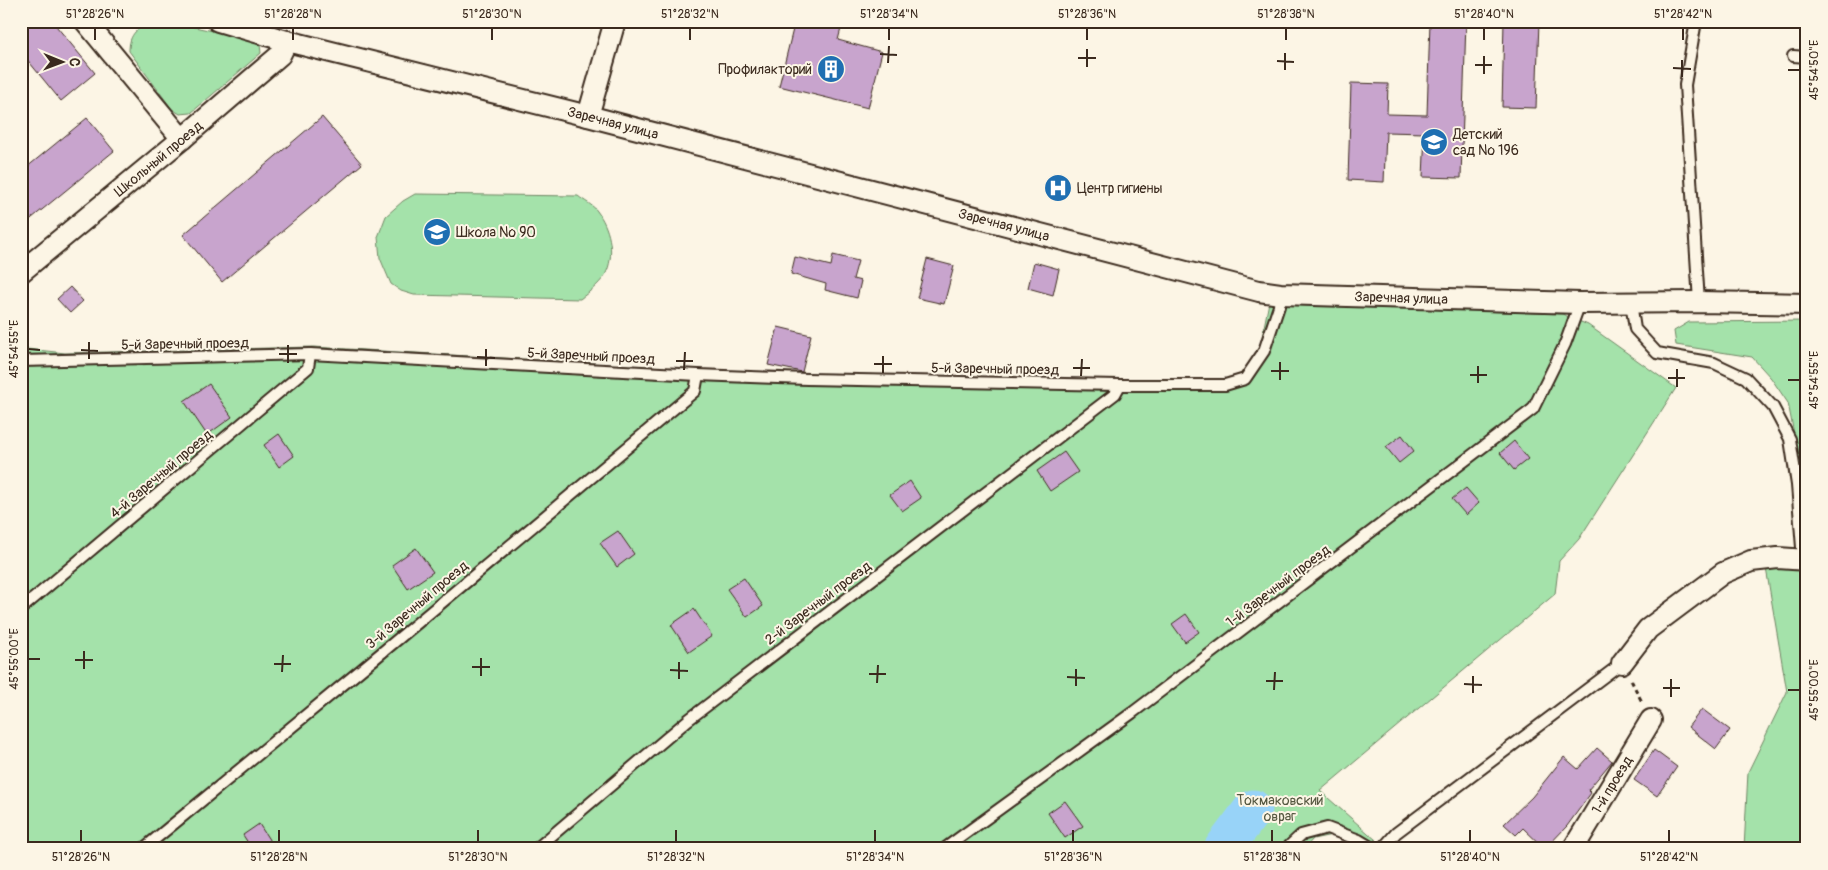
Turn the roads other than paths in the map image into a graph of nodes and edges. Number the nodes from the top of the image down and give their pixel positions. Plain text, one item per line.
1 (85, 21) edge
2 (218, 21) edge
3 (615, 21) edge
4 (1696, 21) edge
5 (287, 41) junction
6 (1793, 56) dead end
7 (1807, 57) edge
8 (588, 116) junction
9 (182, 140) junction
10 (21, 272) edge
11 (1280, 294) junction
12 (1699, 302) junction
13 (1580, 303) junction
14 (1631, 303) junction
15 (1807, 304) edge
16 (310, 354) junction
17 (21, 361) edge
18 (698, 375) junction
19 (1120, 385) junction
20 (1805, 560) edge
21 (21, 609) edge
22 (1622, 663) joint
23 (1651, 720) road end
24 (143, 849) edge
25 (536, 849) edge
26 (944, 849) edge
27 (1286, 849) edge
28 (1374, 849) edge
29 (1382, 849) edge
30 (1573, 849) edge

1 - 9 street
2 - 5 street, Заречная улица
3 - 8 street
4 - 12 lane
5 - 8 street, Заречная улица
5 - 9 street, Школьный проезд
6 - 7 lane
8 - 11 street, Заречная улица
9 - 10 street, Школьный проезд
11 - 13 street, Заречная улица
11 - 19 lane, 5-й Заречный проезд
12 - 14 street, Заречная улица
12 - 15 street, Заречная улица
13 - 14 street, Заречная улица
13 - 26 lane, 1-й Заречный проезд
14 - 20 lane
16 - 17 lane, 5-й Заречный проезд
16 - 18 lane, 5-й Заречный проезд
16 - 21 lane, 4-й Заречный проезд
18 - 19 lane, 5-й Заречный проезд
18 - 24 lane, 3-й Заречный проезд
19 - 25 lane, 2-й Заречный проезд
20 - 22 street
22 - 29 lane
23 - 30 street, 1-й проезд
27 - 28 lane

